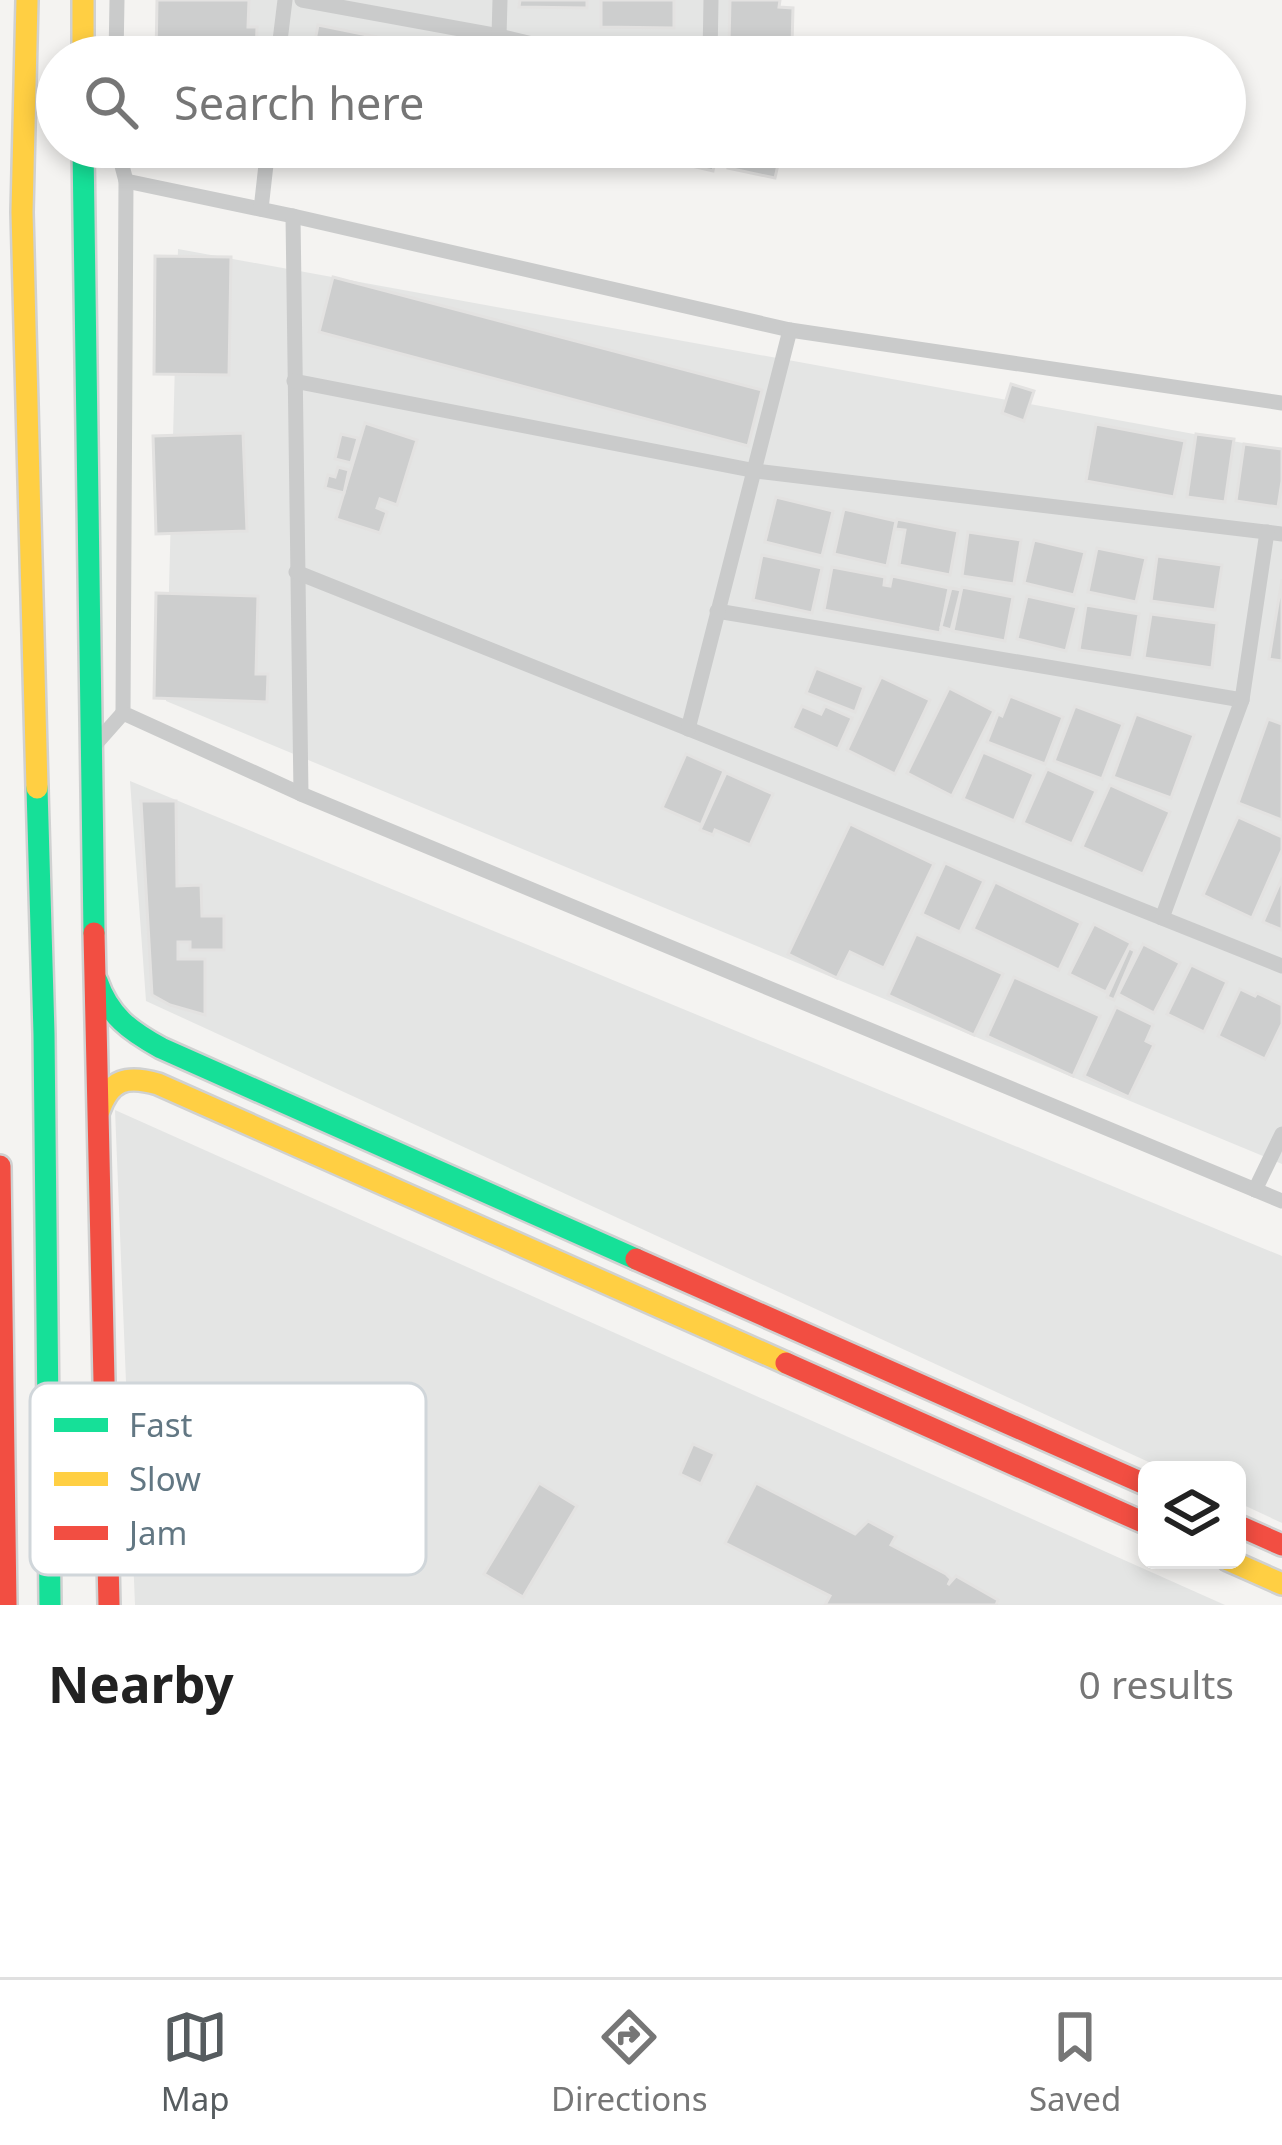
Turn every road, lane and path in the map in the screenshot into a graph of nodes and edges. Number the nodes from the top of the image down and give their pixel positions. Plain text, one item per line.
1 (27, 0) edge
2 (83, 0) edge
3 (117, 0) edge
4 (285, 0) edge
5 (302, 0) edge
6 (500, 0) edge
7 (711, 0) edge
8 (83, 36) edge
9 (116, 36) edge
10 (281, 36) edge
11 (499, 36) joint
12 (710, 36) edge
13 (83, 168) edge
14 (123, 168) edge
15 (266, 168) edge
16 (126, 181) junction
17 (261, 209) junction
18 (293, 216) junction
19 (790, 330) junction
20 (294, 381) junction
21 (1282, 403) edge
22 (756, 471) junction
23 (1274, 533) edge
24 (296, 572) junction
25 (718, 611) junction
26 (1242, 700) junction
27 (123, 713) junction
28 (688, 729) junction
29 (92, 748) junction
30 (301, 794) junction
31 (1162, 918) junction
32 (1282, 967) edge
33 (94, 970) junction
34 (161, 1048) junction
35 (158, 1084) junction
36 (97, 1118) junction
37 (1282, 1134) edge
38 (0, 1166) edge
39 (1255, 1190) junction
40 (1282, 1201) edge
41 (48, 1383) edge
42 (104, 1383) edge
43 (1138, 1482) edge
44 (1138, 1495) edge
45 (1138, 1518) edge
46 (1138, 1520) edge
47 (1246, 1530) edge
48 (1282, 1545) edge
49 (1246, 1568) edge
50 (50, 1575) edge
51 (108, 1575) edge
52 (1282, 1584) edge
53 (6, 1605) edge
54 (50, 1605) edge
55 (109, 1605) edge

1 - 41 main road
2 - 8 main road
3 - 9 street
4 - 10 street
5 - 11 street
6 - 11 street
7 - 12 street
13 - 29 main road
14 - 16 street
15 - 17 street
16 - 17 street
16 - 27 street
17 - 18 street
18 - 19 street
18 - 20 street
19 - 21 street
19 - 22 street
20 - 22 street
20 - 24 street
22 - 23 street
22 - 25 street
23 - 26 street
24 - 28 street
24 - 30 street
25 - 26 street
25 - 28 street
26 - 31 street
27 - 29 street
27 - 30 street
28 - 31 street
29 - 33 main road
30 - 39 street
31 - 32 street
33 - 34 main road
33 - 36 main road
34 - 35 main road
34 - 43 main road
35 - 36 main road
35 - 46 main road
36 - 42 main road
37 - 39 street
38 - 53 main road
39 - 40 street
44 - 45 main road
47 - 48 main road
49 - 52 main road
50 - 54 main road
51 - 55 main road

